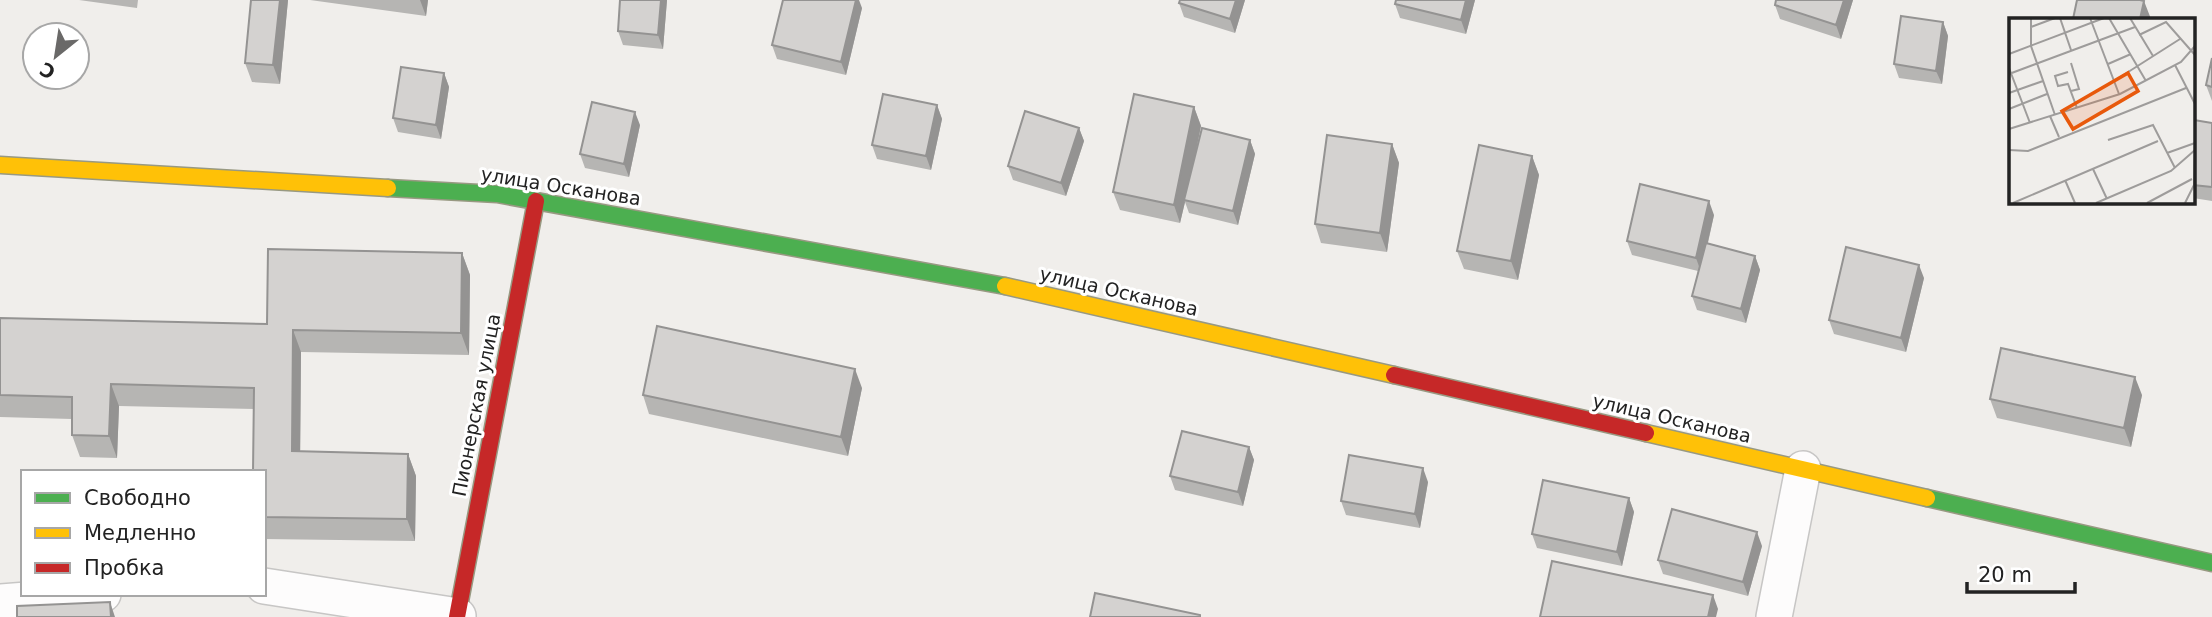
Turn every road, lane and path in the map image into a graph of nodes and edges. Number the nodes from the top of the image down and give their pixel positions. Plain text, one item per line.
1 (0, 165) edge
2 (536, 201) junction
3 (1803, 470) junction
4 (2212, 564) edge
5 (266, 586) edge
6 (77, 596) edge
7 (0, 602) edge
8 (457, 616) edge
9 (1774, 617) edge

1 - 2 main road, улица Осканова
2 - 3 main road, улица Осканова
2 - 8 main road, Пионерская улица
3 - 4 main road, улица Осканова
3 - 9 street
5 - 8 street
6 - 7 street

